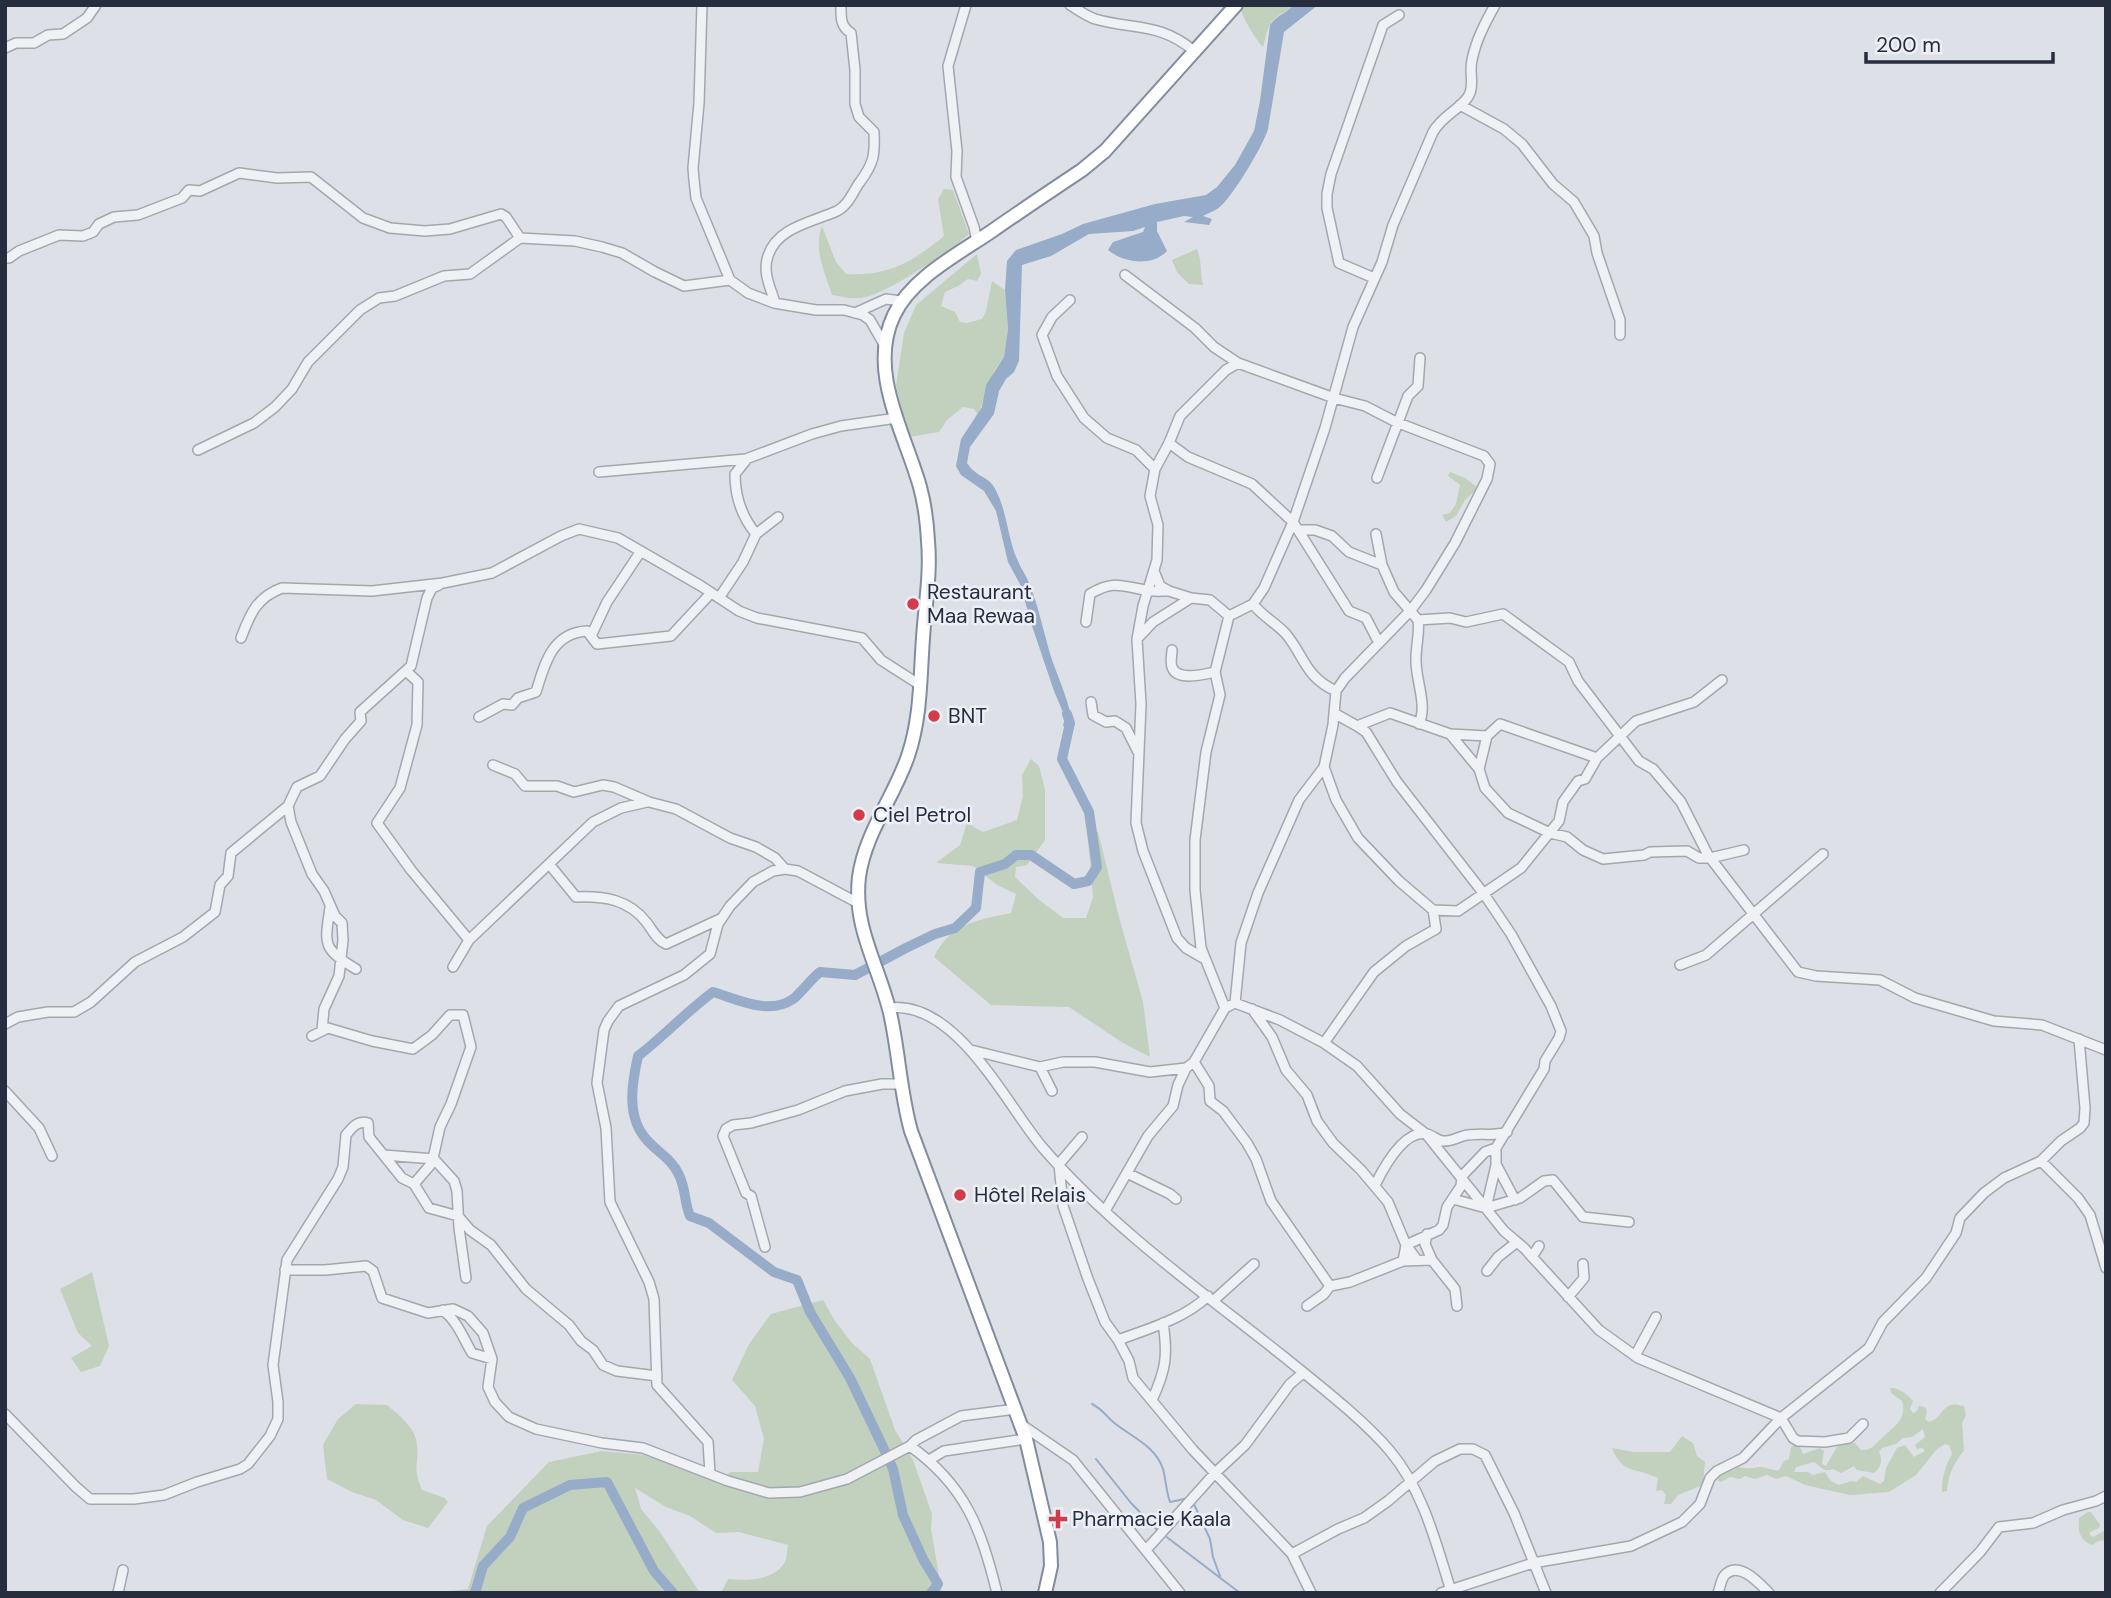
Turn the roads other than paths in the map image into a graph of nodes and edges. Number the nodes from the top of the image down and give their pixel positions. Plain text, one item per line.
1 (96, 5) edge
2 (702, 5) edge
3 (841, 5) edge
4 (966, 5) edge
5 (1070, 5) edge
6 (1236, 5) edge
7 (1495, 5) edge
8 (1399, 15) dead end
9 (5, 48) edge
10 (1194, 51) junction
11 (1460, 105) junction
12 (520, 238) junction
13 (977, 241) junction
14 (5, 258) edge
15 (1125, 275) dead end
16 (1374, 278) junction
17 (730, 281) junction
18 (1070, 300) dead end
19 (901, 301) junction
20 (775, 303) junction
21 (855, 313) junction
22 (1620, 335) dead end
23 (885, 346) junction
24 (1420, 358) dead end
25 (1238, 363) junction
26 (1334, 398) junction
27 (897, 418) junction
28 (1396, 422) junction
29 (1169, 443) junction
30 (198, 450) dead end
31 (748, 458) junction
32 (1155, 469) junction
33 (599, 472) dead end
34 (1377, 478) dead end
35 (778, 517) dead end
36 (1296, 526) junction
37 (756, 534) junction
38 (1377, 534) dead end
39 (641, 551) junction
40 (1382, 565) junction
41 (1154, 571) junction
42 (443, 583) junction
43 (1147, 591) junction
44 (1168, 591) junction
45 (715, 595) junction
46 (1191, 598) junction
47 (1253, 604) junction
48 (1411, 610) junction
49 (1229, 616) junction
50 (1419, 620) junction
51 (1086, 622) dead end
52 (591, 636) junction
53 (241, 638) dead end
54 (1137, 639) junction
55 (1379, 643) junction
56 (1172, 650) dead end
57 (406, 671) junction
58 (1215, 672) junction
59 (1722, 680) dead end
60 (920, 685) junction
61 (1336, 691) junction
62 (1091, 702) dead end
63 (1334, 713) junction
64 (479, 717) dead end
65 (1419, 724) junction
66 (1357, 726) junction
67 (1450, 734) junction
68 (1620, 734) junction
69 (1487, 736) junction
70 (1139, 753) junction
71 (1597, 758) junction
72 (493, 765) dead end
73 (1324, 766) junction
74 (1479, 769) junction
75 (649, 802) junction
76 (288, 806) junction
77 (1559, 821) junction
78 (1550, 833) junction
79 (1567, 837) junction
80 (1744, 850) dead end
81 (1823, 854) dead end
82 (1710, 858) junction
83 (549, 864) junction
84 (785, 869) junction
85 (1484, 894) junction
86 (858, 903) junction
87 (330, 905) junction
88 (1433, 910) junction
89 (1753, 914) junction
90 (722, 918) junction
91 (469, 940) junction
92 (1205, 959) junction
93 (341, 960) junction
94 (1681, 965) dead end
95 (453, 967) dead end
96 (356, 969) dead end
97 (1235, 1003) junction
98 (1250, 1007) junction
99 (1225, 1008) junction
100 (889, 1009) junction
101 (5, 1024) edge
102 (322, 1030) junction
103 (312, 1036) dead end
104 (2079, 1039) junction
105 (1324, 1043) junction
106 (970, 1050) junction
107 (2106, 1050) edge
108 (1190, 1065) junction
109 (1040, 1067) junction
110 (901, 1084) junction
111 (5, 1091) edge
112 (1052, 1091) dead end
113 (1507, 1132) junction
114 (1426, 1134) junction
115 (1082, 1137) dead end
116 (1496, 1148) junction
117 (384, 1154) junction
118 (52, 1156) dead end
119 (434, 1159) junction
120 (1059, 1164) junction
121 (1496, 1164) junction
122 (2040, 1164) junction
123 (1127, 1173) junction
124 (1462, 1176) junction
125 (414, 1184) junction
126 (1375, 1185) junction
127 (1176, 1199) dead end
128 (1453, 1199) junction
129 (1515, 1200) junction
130 (1486, 1208) junction
131 (1105, 1211) junction
132 (458, 1216) junction
133 (1629, 1222) dead end
134 (1427, 1234) junction
135 (1517, 1242) junction
136 (1406, 1245) junction
137 (1539, 1246) dead end
138 (765, 1247) dead end
139 (1532, 1257) junction
140 (1418, 1260) junction
141 (1432, 1260) junction
142 (1403, 1261) junction
143 (1254, 1264) dead end
144 (1583, 1264) dead end
145 (2106, 1268) edge
146 (285, 1270) junction
147 (1487, 1271) dead end
148 (466, 1278) dead end
149 (1330, 1286) junction
150 (1567, 1297) junction
151 (1210, 1298) junction
152 (1307, 1306) dead end
153 (1457, 1306) dead end
154 (443, 1310) junction
155 (1656, 1317) dead end
156 (1163, 1323) junction
157 (1118, 1340) junction
158 (1635, 1356) junction
159 (492, 1359) junction
160 (1303, 1373) junction
161 (657, 1376) junction
162 (1152, 1400) junction
163 (1016, 1409) junction
164 (5, 1414) edge
165 (1781, 1418) junction
166 (1863, 1424) dead end
167 (1021, 1425) junction
168 (1026, 1439) junction
169 (910, 1446) junction
170 (929, 1460) junction
171 (710, 1473) junction
172 (1215, 1473) junction
173 (1411, 1482) junction
174 (2106, 1496) edge
175 (1146, 1550) junction
176 (1292, 1554) junction
177 (1533, 1563) junction
178 (123, 1570) dead end
179 (1447, 1591) edge
180 (118, 1593) edge
181 (997, 1593) edge
182 (1045, 1593) edge
183 (1180, 1593) edge
184 (1311, 1593) edge
185 (1546, 1593) edge
186 (1718, 1593) edge
187 (1769, 1593) edge
188 (1940, 1593) edge

1 - 9 street
2 - 17 street
3 - 20 street
4 - 13 street
5 - 10 street
6 - 10 highway
7 - 11 street
8 - 16 street
10 - 13 highway
11 - 16 street
11 - 22 street
12 - 14 street
12 - 17 street
12 - 30 street
13 - 19 highway
15 - 25 street
16 - 26 street
17 - 20 street
18 - 32 street
19 - 21 street
19 - 23 highway
20 - 21 street
21 - 23 street
23 - 27 highway
24 - 28 street
25 - 26 street
25 - 29 street
26 - 28 street
26 - 36 street
27 - 31 street
27 - 60 highway
28 - 34 street
28 - 48 street
29 - 32 street
29 - 36 street
31 - 33 street
31 - 37 street
32 - 41 street
35 - 37 street
36 - 40 street
36 - 47 street
36 - 55 street
37 - 45 street
38 - 40 street
39 - 42 street
39 - 45 street
39 - 52 street
40 - 48 street
41 - 43 street
41 - 44 street
42 - 53 street
42 - 57 street
43 - 44 street
43 - 51 street
43 - 54 street
44 - 46 street
45 - 52 street
45 - 60 street
46 - 49 street
46 - 54 street
47 - 49 street
47 - 61 street
48 - 50 street
48 - 55 street
49 - 58 street
50 - 65 street
50 - 68 street
52 - 64 street
54 - 70 street
55 - 61 street
56 - 58 street
57 - 76 street
57 - 91 street
58 - 92 street
59 - 68 street
60 - 86 highway
61 - 63 street
62 - 70 street
63 - 66 street
63 - 73 street
65 - 66 street
65 - 67 street
66 - 85 street
67 - 69 street
67 - 74 street
68 - 71 street
68 - 82 street
69 - 71 street
69 - 74 street
70 - 92 street
71 - 77 street
72 - 75 street
73 - 88 street
73 - 97 street
74 - 78 street
75 - 83 street
75 - 84 street
76 - 87 street
76 - 101 street
77 - 78 street
77 - 79 street
78 - 79 street
78 - 85 street
79 - 82 street
80 - 82 street
81 - 89 street
82 - 89 street
83 - 90 street
83 - 91 street
84 - 86 street
84 - 90 street
85 - 88 street
85 - 113 street
86 - 100 highway
87 - 93 street
87 - 93 street
88 - 105 street
89 - 94 street
89 - 104 street
90 - 161 street
91 - 95 street
92 - 99 street
93 - 96 street
93 - 102 street
97 - 98 street
97 - 99 street
98 - 105 street
98 - 126 street
99 - 108 street
100 - 106 street
100 - 110 highway
102 - 103 street
102 - 119 street
104 - 107 street
104 - 122 street
105 - 114 street
106 - 109 street
106 - 120 street
108 - 109 street
108 - 123 street
108 - 149 street
109 - 112 street
110 - 138 street
110 - 163 highway
111 - 118 street
113 - 114 street
113 - 116 street
114 - 124 street
114 - 126 street
115 - 120 street
116 - 121 street
116 - 124 street
117 - 119 street
117 - 125 street
117 - 146 street
119 - 125 street
119 - 132 street
120 - 131 street
120 - 157 street
121 - 129 street
121 - 130 street
122 - 145 street
122 - 165 street
123 - 127 street
123 - 131 street
124 - 128 street
124 - 130 street
125 - 132 street
126 - 136 street
128 - 130 street
128 - 134 street
129 - 130 street
129 - 133 street
130 - 135 street
131 - 151 street
132 - 148 street
132 - 161 street
134 - 136 street
134 - 141 street
135 - 139 street
135 - 147 street
136 - 140 street
136 - 142 street
137 - 139 street
139 - 150 street
140 - 141 street
140 - 142 street
141 - 153 street
142 - 149 street
143 - 151 street
144 - 150 street
146 - 154 street
146 - 164 street
149 - 152 street
150 - 158 street
151 - 156 street
151 - 160 street
154 - 159 street
154 - 159 street
155 - 158 street
156 - 157 street
156 - 162 street
157 - 162 street
158 - 165 street
159 - 171 street
160 - 172 street
160 - 173 street
161 - 171 street
162 - 172 street
163 - 167 highway
163 - 169 street
165 - 166 street
165 - 177 street
167 - 168 highway
167 - 175 street
168 - 170 street
168 - 182 highway
169 - 170 street
169 - 171 street
170 - 181 street
172 - 175 street
172 - 176 street
173 - 176 street
173 - 177 street
173 - 179 street
174 - 188 street
175 - 183 street
176 - 184 street
177 - 179 street
177 - 185 street
178 - 180 street
186 - 187 street

